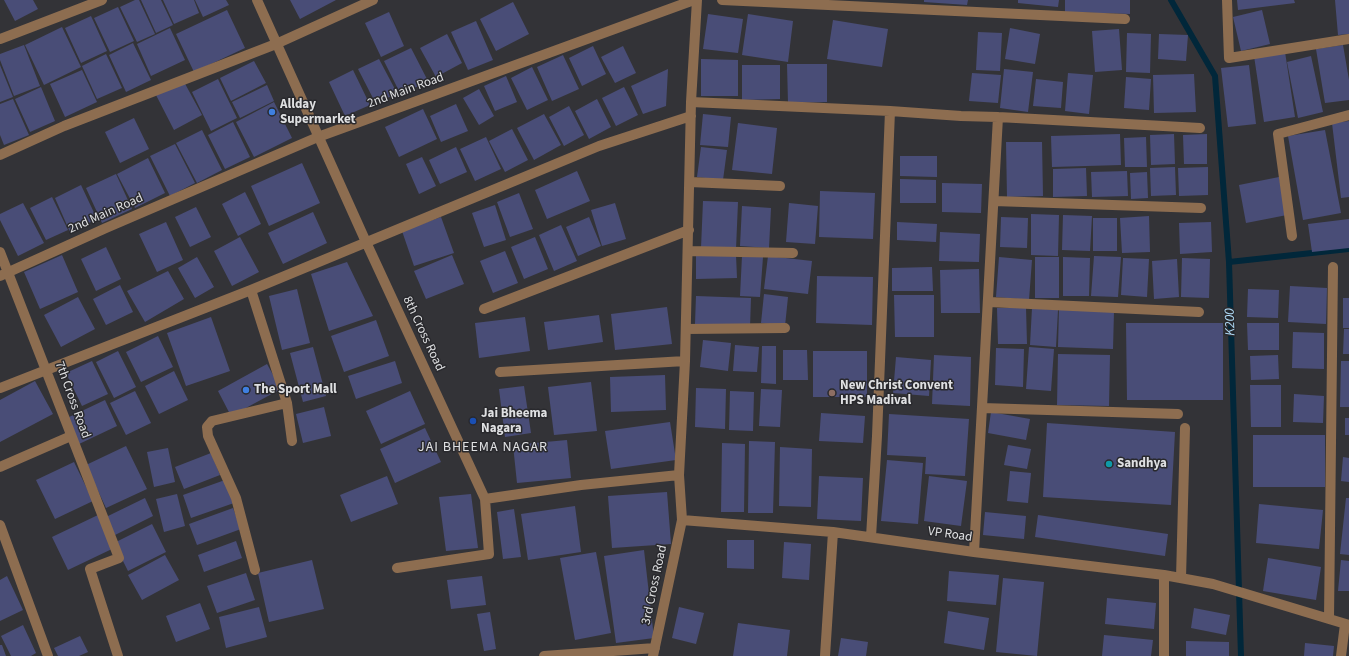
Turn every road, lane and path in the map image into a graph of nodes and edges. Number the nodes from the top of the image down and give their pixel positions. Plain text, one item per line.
1 (102, 0) edge
2 (257, 0) edge
3 (373, 0) edge
4 (694, 0) edge
5 (697, 0) edge
6 (722, 0) edge
7 (1227, 0) edge
8 (1125, 19) dead end
9 (0, 39) edge
10 (1349, 39) edge
11 (276, 44) junction
12 (691, 102) junction
13 (890, 110) junction
14 (1349, 115) edge
15 (690, 116) junction
16 (998, 117) junction
17 (1200, 128) dead end
18 (318, 137) junction
19 (0, 154) edge
20 (690, 182) junction
21 (780, 186) dead end
22 (994, 201) junction
23 (1200, 208) dead end
24 (689, 230) junction
25 (1292, 236) dead end
26 (366, 242) junction
27 (688, 251) junction
28 (0, 252) edge
29 (793, 253) dead end
30 (1333, 267) dead end
31 (4, 274) edge
32 (252, 290) junction
33 (989, 302) junction
34 (484, 309) dead end
35 (1199, 312) dead end
36 (785, 328) dead end
37 (686, 329) junction
38 (686, 360) junction
39 (47, 369) junction
40 (500, 372) dead end
41 (0, 388) edge
42 (287, 403) junction
43 (982, 408) junction
44 (1178, 414) dead end
45 (1185, 428) dead end
46 (71, 436) junction
47 (292, 441) dead end
48 (0, 467) edge
49 (679, 475) junction
50 (485, 499) junction
51 (682, 520) junction
52 (0, 525) edge
53 (833, 532) junction
54 (871, 537) junction
55 (974, 552) junction
56 (397, 568) dead end
57 (255, 570) dead end
58 (1164, 575) junction
59 (1181, 578) junction
60 (1329, 618) junction
61 (1347, 624) edge
62 (654, 652) edge
63 (48, 656) edge
64 (118, 656) edge
65 (544, 656) edge
66 (824, 656) edge
67 (1164, 656) edge
68 (1341, 656) edge

1 - 9 street
2 - 11 street, 8th Cross Road
3 - 11 street
4 - 18 street, 2nd Main Road
5 - 12 street, 3rd Cross Road
6 - 8 street
7 - 10 street
11 - 18 street, 8th Cross Road
11 - 19 street
12 - 13 street
12 - 15 street, 3rd Cross Road
13 - 16 street
13 - 54 street
14 - 25 street
15 - 20 street, 3rd Cross Road
15 - 26 street
16 - 17 street
16 - 22 street
18 - 26 street, 8th Cross Road
18 - 31 street, 2nd Main Road
20 - 21 street
20 - 24 street, 3rd Cross Road
22 - 23 street
22 - 33 street
24 - 27 street, 3rd Cross Road
24 - 34 street
26 - 32 street
26 - 50 street, 8th Cross Road
27 - 29 street
27 - 37 street, 3rd Cross Road
28 - 31 street, 7th Cross Road
30 - 60 street
31 - 39 street, 7th Cross Road
32 - 39 street
32 - 42 street
33 - 35 street
33 - 43 street
36 - 37 street
37 - 38 street, 3rd Cross Road
38 - 40 street
38 - 49 street, 3rd Cross Road
39 - 41 street
39 - 46 street, 7th Cross Road
42 - 47 street
42 - 57 street
43 - 44 street
43 - 55 street
45 - 59 street
46 - 48 street
46 - 64 street, 7th Cross Road
49 - 50 street
49 - 51 street, 3rd Cross Road
50 - 56 street
51 - 53 street, VP Road
51 - 62 street, 3rd Cross Road
52 - 63 street
53 - 54 street, VP Road
53 - 66 street
54 - 55 street, VP Road
55 - 58 street, VP Road
58 - 59 street, VP Road
58 - 67 street
59 - 60 street, VP Road
60 - 61 street, VP Road
61 - 68 street
62 - 65 street

